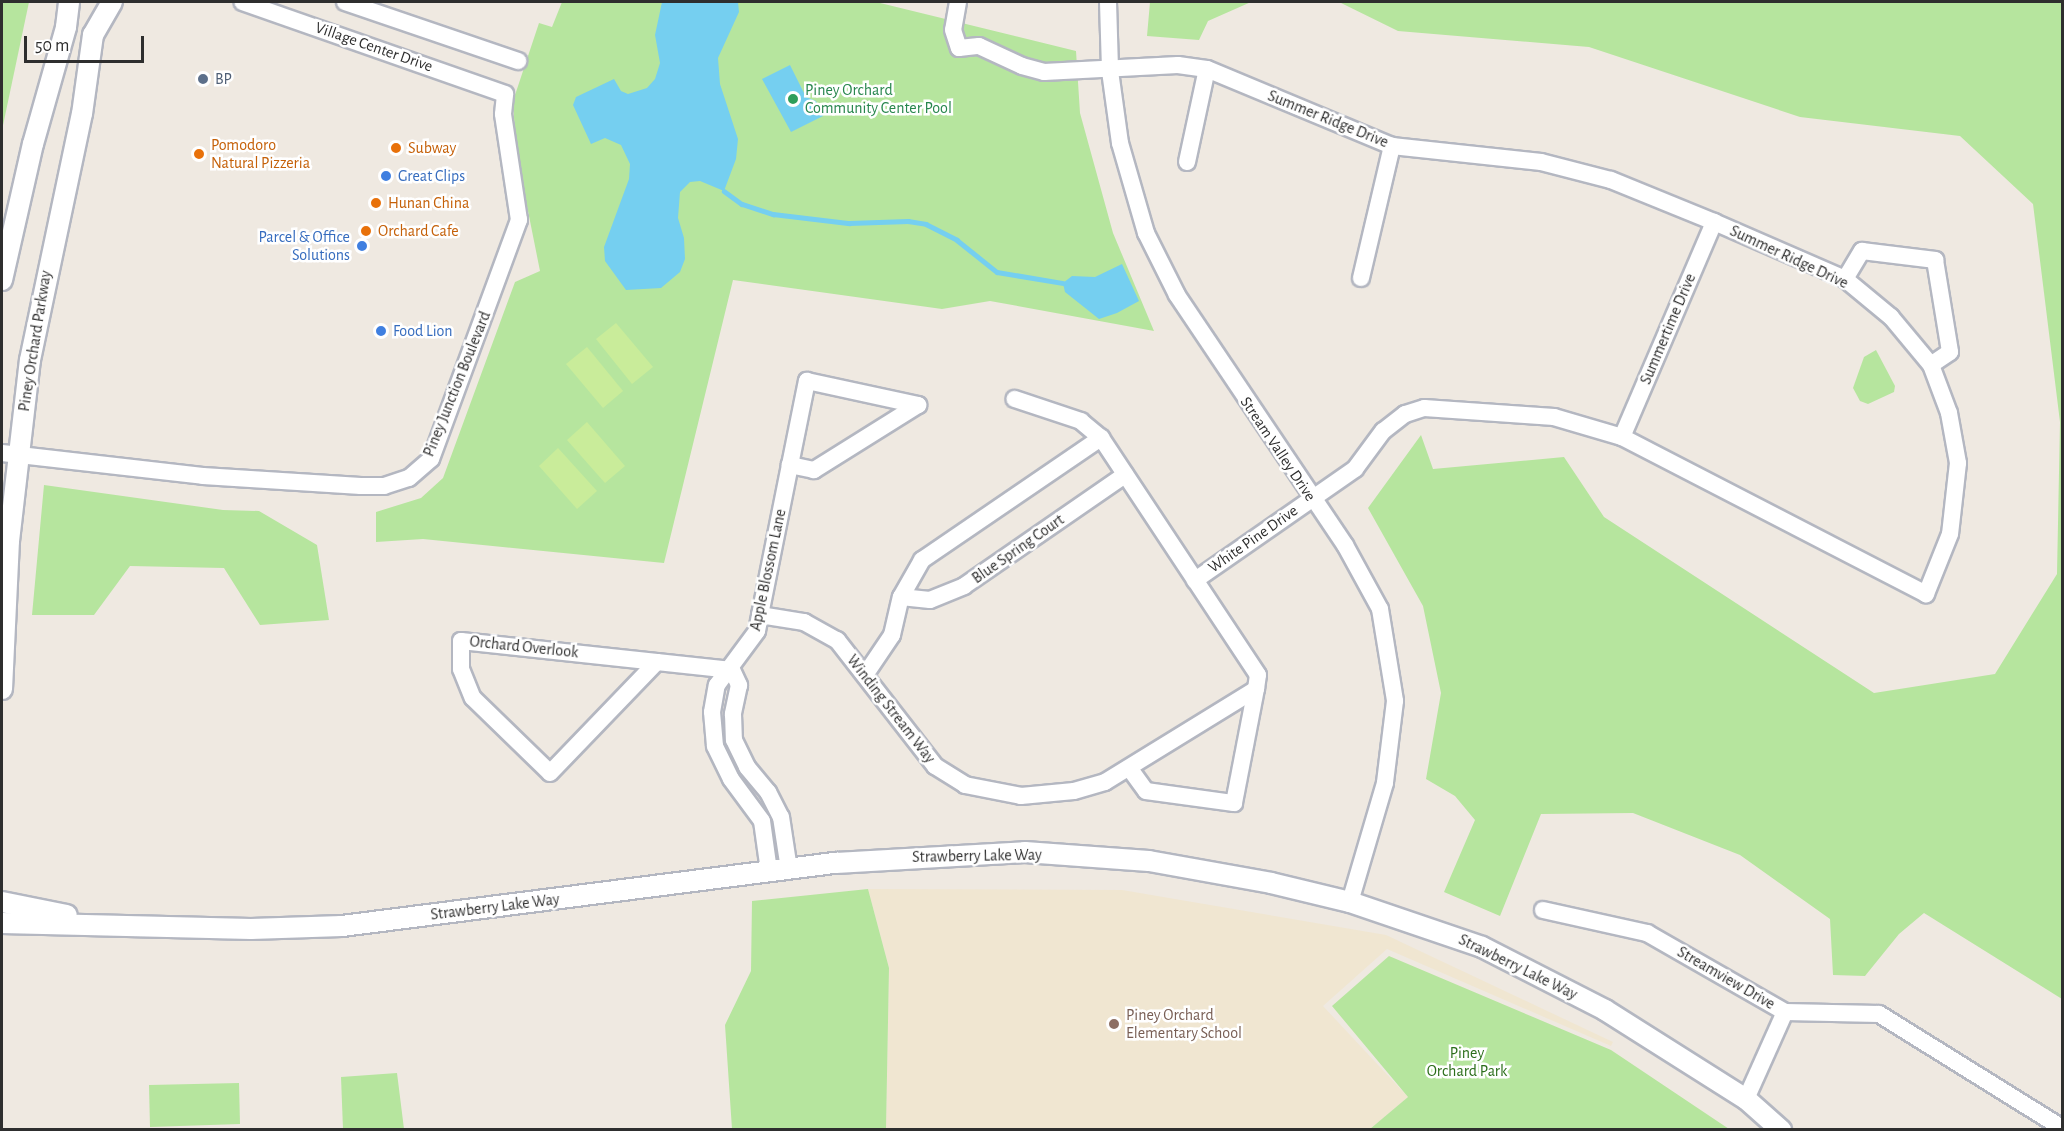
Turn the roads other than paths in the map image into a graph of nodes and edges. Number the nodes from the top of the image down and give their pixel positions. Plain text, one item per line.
1 (69, 2) edge
2 (112, 2) edge
3 (243, 2) edge
4 (345, 2) edge
5 (958, 2) edge
6 (1108, 2) edge
7 (518, 61) dead end
8 (1207, 69) junction
9 (1110, 70) junction
10 (506, 94) joint
11 (1392, 146) junction
12 (1187, 162) dead end
13 (1714, 222) junction
14 (1361, 278) dead end
15 (1845, 279) junction
16 (2, 280) edge
17 (1931, 365) junction
18 (1016, 399) dead end
19 (1622, 437) junction
20 (1101, 438) junction
21 (9, 454) edge
22 (790, 465) junction
23 (1125, 475) junction
24 (1312, 499) junction
25 (1195, 580) junction
26 (902, 597) junction
27 (760, 615) junction
28 (657, 662) junction
29 (732, 670) junction
30 (865, 675) junction
31 (2, 689) edge
32 (1256, 689) junction
33 (1130, 769) junction
34 (789, 868) junction
35 (769, 871) junction
36 (2, 902) edge
37 (1350, 902) junction
38 (1543, 910) dead end
39 (2, 923) edge
40 (114, 924) junction
41 (1785, 1012) junction
42 (1746, 1099) junction
43 (2062, 1128) edge
44 (1781, 1130) edge

1 - 16 street
2 - 21 street, Piney Orchard Parkway
3 - 10 street, Village Center Drive
4 - 7 street, Village Center Drive
5 - 9 street, Summer Ridge Drive
6 - 9 street, Stream Valley Drive
8 - 9 street, Summer Ridge Drive
8 - 11 street, Summer Ridge Drive
8 - 12 street
9 - 24 street, Stream Valley Drive
10 - 21 street, Piney Junction Boulevard
11 - 13 street, Summer Ridge Drive
11 - 14 street
13 - 15 street, Summer Ridge Drive
13 - 19 street, Summertime Drive
15 - 17 street, Summer Ridge Drive
15 - 17 street
17 - 19 street, Summer Ridge Drive
18 - 20 street
19 - 24 street, Summer Ridge Drive
20 - 23 street
20 - 26 street
21 - 31 street, Piney Orchard Parkway
22 - 22 street, Apple Blossom Lane
22 - 27 street, Apple Blossom Lane
23 - 25 street
23 - 26 street, Blue Spring Court
24 - 25 street, White Pine Drive
24 - 37 street, Stream Valley Drive
25 - 32 street
26 - 30 street
27 - 29 street, Apple Blossom Lane
27 - 30 street, Winding Stream Way
28 - 28 street, Orchard Overlook
28 - 29 street, Orchard Overlook
29 - 34 street
29 - 35 street, Apple Blossom Lane
30 - 33 street, Winding Stream Way
32 - 33 street, Winding Stream Way
32 - 33 street
34 - 35 street, Strawberry Lake Way
34 - 37 street, Strawberry Lake Way
35 - 40 street, Strawberry Lake Way
36 - 40 street, Strawberry Lake Way
37 - 42 street, Strawberry Lake Way
38 - 41 street, Streamview Drive
39 - 40 street, Strawberry Lake Way
41 - 42 street
41 - 43 street, Streamview Drive
42 - 44 street, Strawberry Lake Way

